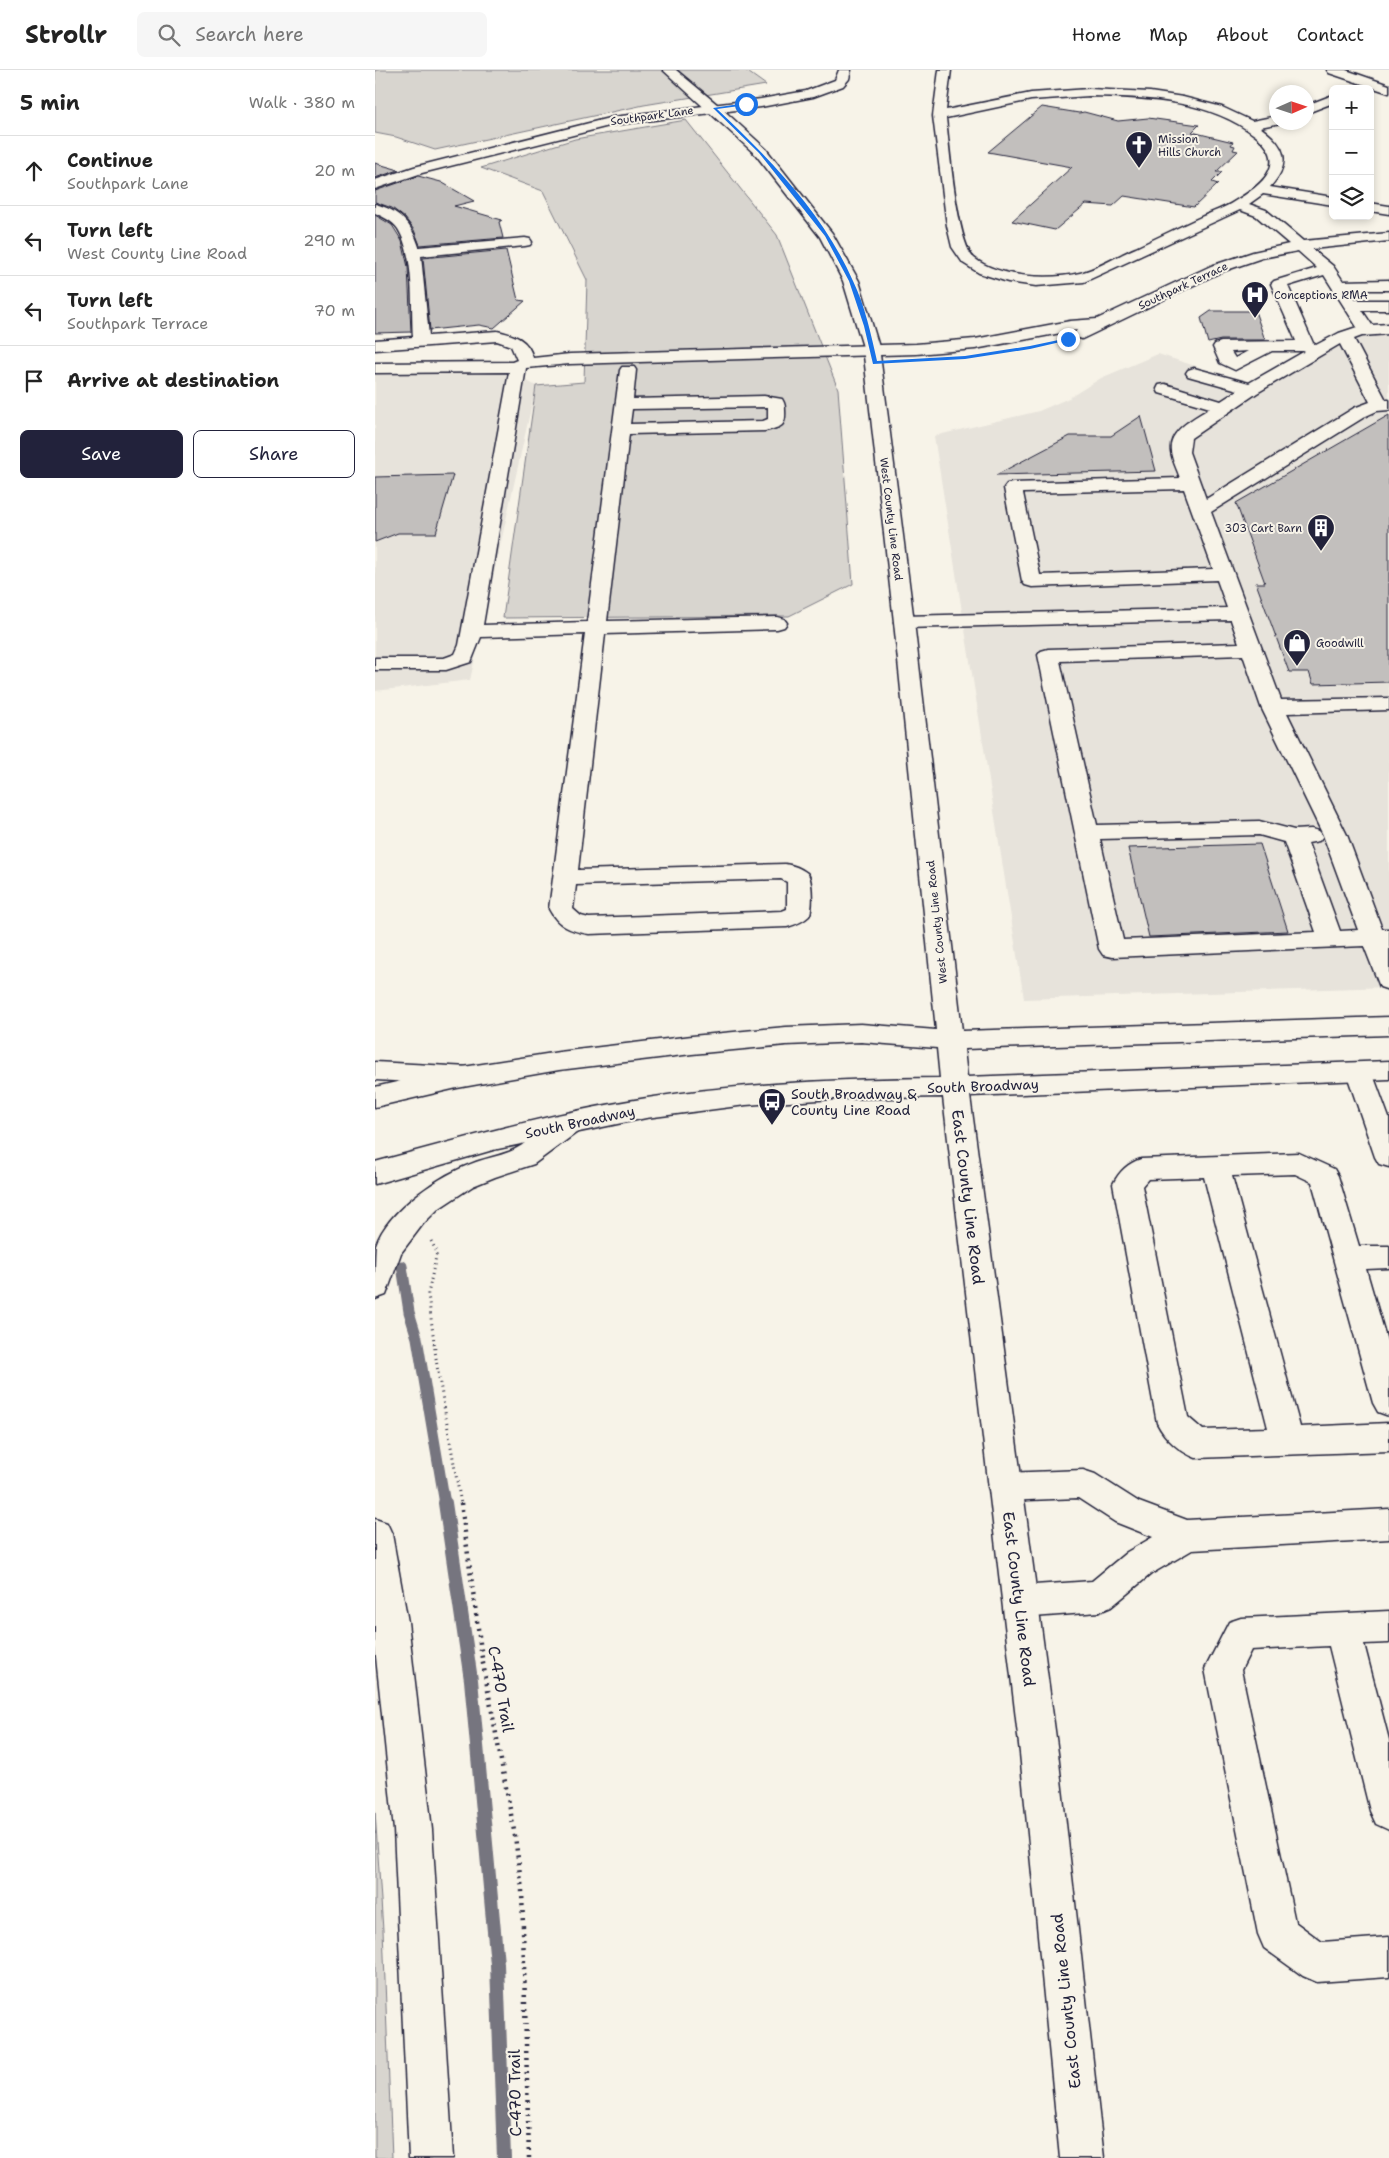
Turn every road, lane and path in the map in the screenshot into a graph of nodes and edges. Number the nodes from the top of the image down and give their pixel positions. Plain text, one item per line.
1 (669, 70) edge
2 (845, 70) edge
3 (945, 70) edge
4 (1333, 70) edge
5 (1127, 81) dead end
6 (1383, 88) edge
7 (1138, 94) junction
8 (1329, 101) edge
9 (1314, 106) edge
10 (714, 108) junction
11 (1173, 113) dead end
12 (939, 116) junction
13 (1269, 121) edge
14 (1216, 122) dead end
15 (1250, 125) junction
16 (452, 163) junction
17 (375, 185) edge
18 (1262, 190) junction
19 (375, 195) edge
20 (1329, 200) edge
21 (1239, 204) junction
22 (375, 208) edge
23 (1374, 208) edge
24 (1389, 210) edge
25 (1389, 237) edge
26 (525, 242) dead end
27 (1301, 246) junction
28 (413, 252) junction
29 (1328, 269) junction
30 (1389, 285) edge
31 (1339, 286) junction
32 (1351, 305) junction
33 (1389, 305) edge
34 (1383, 331) edge
35 (1345, 336) junction
36 (421, 341) junction
37 (375, 345) edge
38 (1270, 346) dead end
39 (1312, 348) junction
40 (873, 357) junction
41 (375, 368) edge
42 (520, 368) junction
43 (628, 370) junction
44 (1194, 373) dead end
45 (1165, 389) dead end
46 (1251, 389) junction
47 (624, 404) junction
48 (1384, 405) edge
49 (1223, 408) junction
50 (621, 429) junction
51 (1191, 483) junction
52 (1201, 510) junction
53 (1224, 574) junction
54 (1239, 614) junction
55 (904, 622) junction
56 (777, 623) dead end
57 (596, 629) junction
58 (471, 631) junction
59 (1251, 649) junction
60 (375, 664) edge
61 (1389, 704) edge
62 (1272, 707) junction
63 (1087, 832) junction
64 (1335, 835) junction
65 (1294, 837) junction
66 (565, 878) junction
67 (1381, 937) edge
68 (1331, 939) junction
69 (1389, 981) edge
70 (1389, 1026) edge
71 (950, 1040) junction
72 (1389, 1070) edge
73 (375, 1071) edge
74 (1359, 1072) junction
75 (469, 1076) junction
76 (955, 1087) junction
77 (375, 1097) edge
78 (570, 1123) junction
79 (1389, 1156) edge
80 (1215, 1166) junction
81 (375, 1173) edge
82 (426, 1236) dead end
83 (1389, 1257) edge
84 (1348, 1258) junction
85 (375, 1287) edge
86 (1389, 1404) edge
87 (1389, 1437) edge
88 (1287, 1440) junction
89 (1005, 1487) junction
90 (1389, 1524) edge
91 (375, 1534) edge
92 (1187, 1535) junction
93 (1020, 1602) junction
94 (1389, 1627) edge
95 (1341, 1629) junction
96 (1389, 1811) edge
97 (1389, 1957) edge
98 (431, 2158) edge
99 (529, 2158) edge
100 (1082, 2158) edge

1 - 10 main road, West County Line Road
2 - 10 main road, Southpark Lane
3 - 12 main road
4 - 6 main road
5 - 7 main road
7 - 11 main road
7 - 12 main road
7 - 15 main road
8 - 9 main road
10 - 16 main road, Southpark Lane
10 - 40 main road, West County Line Road
12 - 21 main road
13 - 15 main road
14 - 15 main road
15 - 18 main road
16 - 17 main road, Southpark Lane
16 - 19 main road, Southpark Lane
18 - 20 main road
18 - 21 main road
21 - 27 main road
22 - 28 main road
23 - 24 main road
25 - 27 main road, Southpark Terrace
26 - 28 main road
27 - 29 main road
27 - 40 main road, Southpark Terrace
28 - 36 main road
29 - 31 main road
29 - 39 main road
30 - 31 main road
31 - 32 main road
32 - 33 main road
32 - 34 main road
34 - 35 main road
35 - 39 main road
35 - 48 main road
36 - 37 main road
36 - 42 main road
38 - 39 main road
39 - 46 main road
40 - 42 main road
40 - 43 main road
40 - 55 main road, West County Line Road
41 - 42 main road
42 - 43 main road
42 - 58 main road
43 - 47 main road
44 - 46 main road
45 - 49 main road
46 - 49 main road
47 - 50 main road
47 - 50 main road
48 - 52 main road
49 - 51 main road
50 - 57 main road
51 - 52 main road
51 - 53 main road
52 - 53 main road
53 - 54 main road
54 - 55 main road
54 - 59 main road
55 - 71 main road, West County Line Road
56 - 57 main road
57 - 58 main road
57 - 66 main road
58 - 60 main road
59 - 62 main road
59 - 63 main road
61 - 62 main road
62 - 64 main road
63 - 65 main road
63 - 68 main road
64 - 65 main road
64 - 67 main road
65 - 68 main road
66 - 66 main road
67 - 68 main road
67 - 69 main road
70 - 71 main road
71 - 75 main road
71 - 76 main road, East County Line Road
72 - 74 main road, South Broadway
73 - 75 main road
74 - 76 main road, South Broadway
74 - 79 main road
75 - 77 main road
76 - 78 main road, South Broadway
76 - 89 main road, East County Line Road
78 - 81 main road, South Broadway
78 - 85 main road
80 - 84 main road
80 - 88 main road
80 - 88 main road
82 - 99 path, C-470 Trail
83 - 84 main road
84 - 86 main road
87 - 88 main road
89 - 92 main road
89 - 93 main road, East County Line Road
90 - 92 main road
91 - 98 main road
92 - 93 main road
93 - 100 main road, East County Line Road
94 - 95 main road
95 - 96 main road
95 - 97 main road

